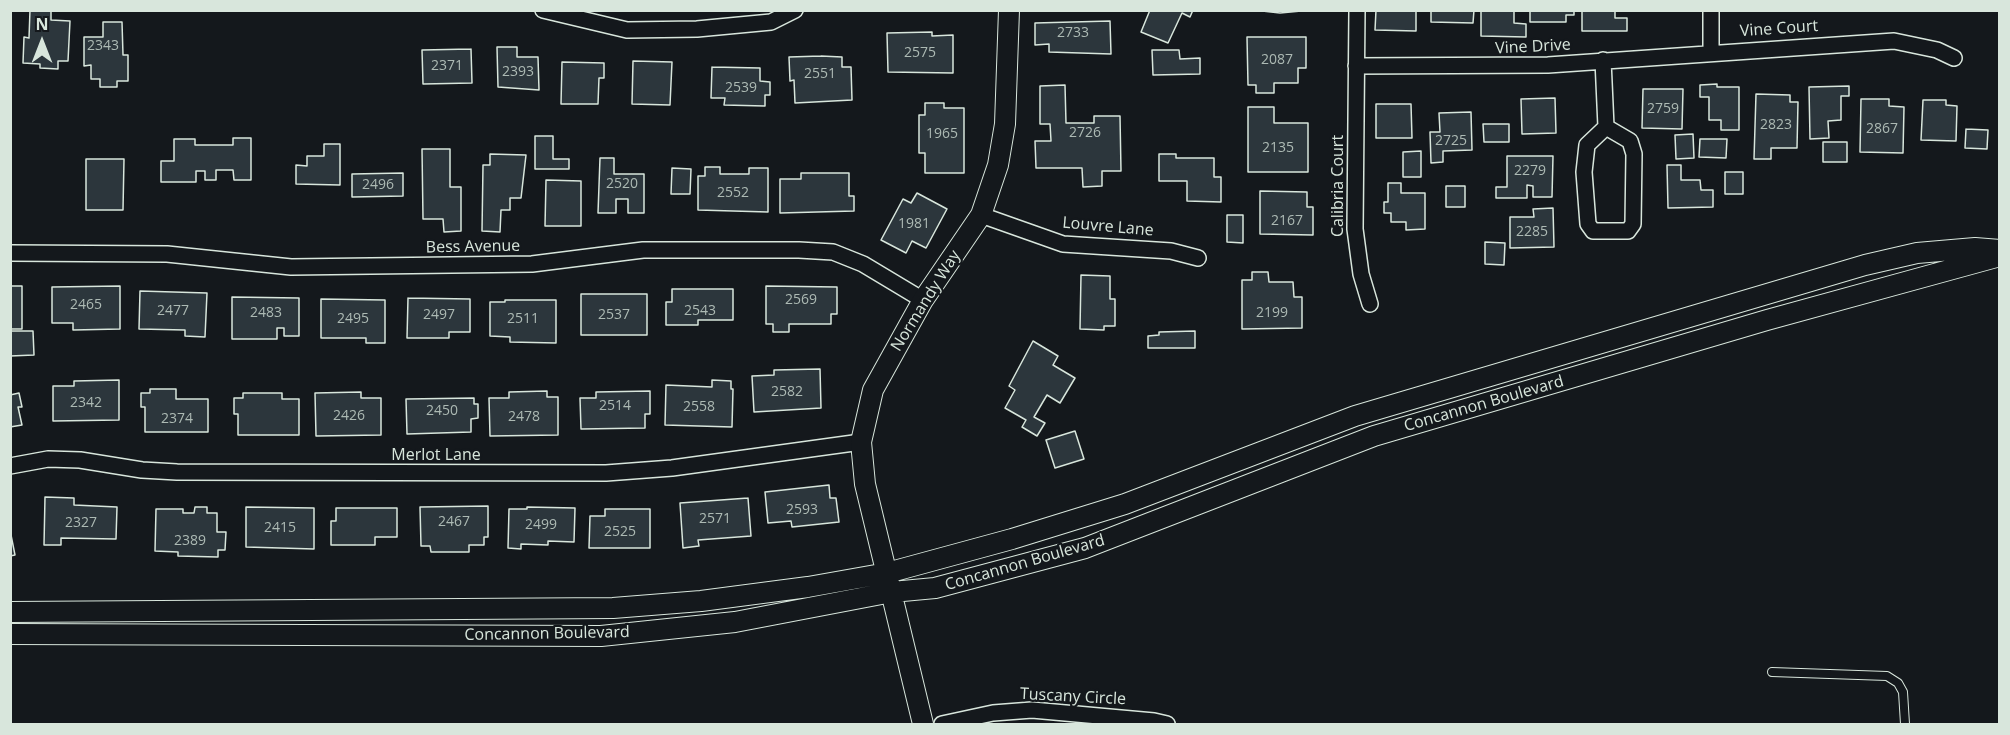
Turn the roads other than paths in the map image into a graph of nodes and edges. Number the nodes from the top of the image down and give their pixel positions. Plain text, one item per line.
1 (543, 10) edge
2 (795, 10) edge
3 (1009, 10) edge
4 (1356, 10) edge
5 (1711, 10) edge
6 (1711, 52) junction
7 (1954, 58) dead end
8 (1603, 60) junction
9 (1356, 66) junction
10 (1606, 127) junction
11 (981, 215) junction
12 (2000, 250) edge
13 (10, 253) edge
14 (2000, 256) edge
15 (1198, 258) dead end
16 (923, 300) junction
17 (1370, 304) dead end
18 (861, 442) junction
19 (10, 466) edge
20 (887, 573) junction
21 (892, 592) junction
22 (10, 612) edge
23 (10, 634) edge
24 (1772, 672) dead end
25 (923, 724) edge
26 (942, 724) edge
27 (1167, 724) edge
28 (1905, 724) edge

1 - 2 street
3 - 11 main road, Normandy Way
4 - 9 street, Calibria Court
5 - 6 street
6 - 7 street, Vine Court
6 - 8 street, Vine Drive
8 - 9 street, Vine Drive
8 - 10 street
9 - 17 street, Calibria Court
10 - 10 street
11 - 15 street, Louvre Lane
11 - 16 main road, Normandy Way
12 - 20 main road, Concannon Boulevard
13 - 16 street, Bess Avenue
14 - 21 main road, Concannon Boulevard
16 - 18 main road, Normandy Way
18 - 19 street, Merlot Lane
18 - 20 main road, Normandy Way
20 - 21 main road, Normandy Way
20 - 22 main road, Concannon Boulevard
21 - 23 main road, Concannon Boulevard
21 - 25 main road, Normandy Way
24 - 28 lane
26 - 27 street, Tuscany Circle

